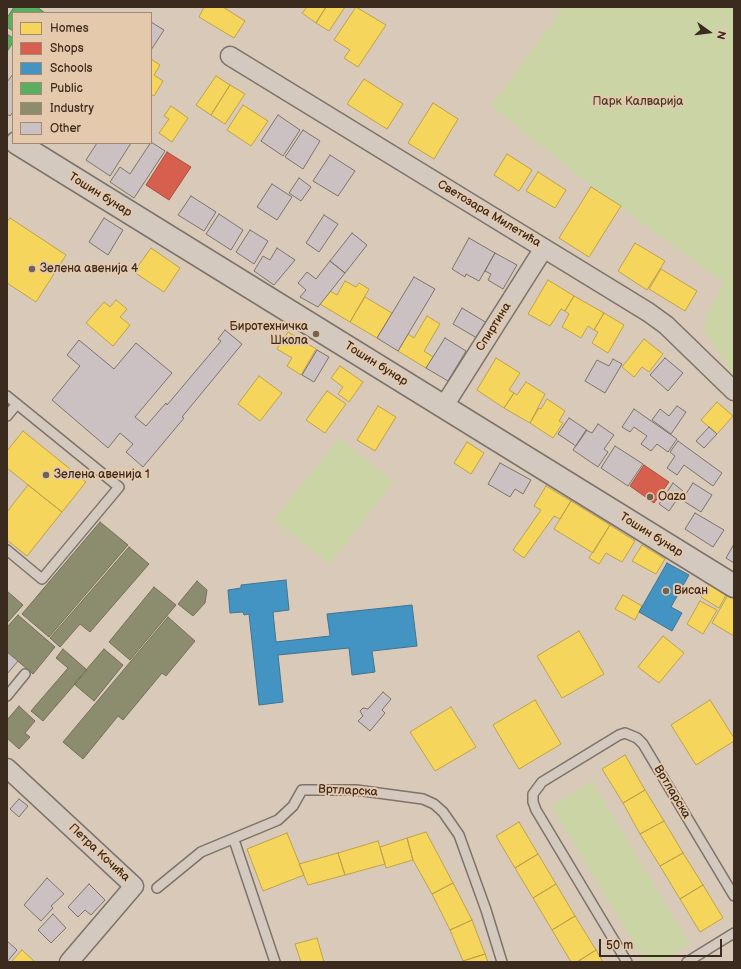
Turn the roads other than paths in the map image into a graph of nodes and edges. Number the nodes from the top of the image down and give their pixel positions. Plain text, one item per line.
1 (230, 56) dead end
2 (19, 144) edge
3 (544, 248) junction
4 (734, 391) edge
5 (7, 396) edge
6 (17, 404) junction
7 (444, 406) junction
8 (7, 416) edge
9 (7, 550) edge
10 (734, 586) edge
11 (25, 674) dead end
12 (7, 696) edge
13 (7, 768) edge
14 (234, 840) junction
15 (157, 888) dead end
16 (734, 896) edge
17 (734, 933) edge
18 (69, 962) edge
19 (275, 962) edge
20 (502, 962) edge
21 (627, 962) edge
22 (686, 962) edge

1 - 3 street, Светозара Милетића
2 - 7 main road, Тошин бунар
3 - 4 street, Светозара Милетића
3 - 7 street, Спиртина
5 - 6 lane
6 - 8 lane
6 - 9 lane
7 - 10 main road, Тошин бунар
11 - 12 lane
13 - 18 street, Петра Кочића
14 - 15 lane
14 - 19 lane
14 - 20 lane, Вртларска
16 - 21 lane, Вртларска
17 - 22 lane

